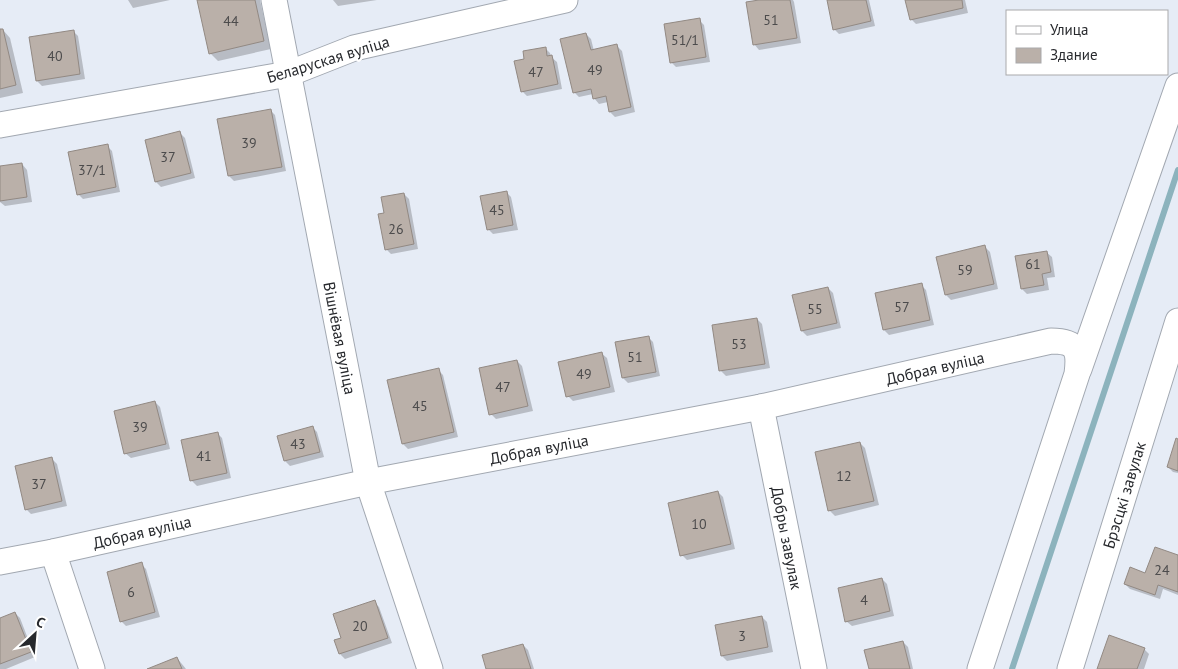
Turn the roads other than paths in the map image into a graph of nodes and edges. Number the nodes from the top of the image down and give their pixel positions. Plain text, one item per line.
1 (274, 0) edge
2 (565, 0) edge
3 (288, 74) junction
4 (1178, 86) edge
5 (0, 124) edge
6 (1178, 321) edge
7 (1077, 374) junction
8 (761, 407) junction
9 (368, 482) junction
10 (53, 552) junction
11 (0, 562) edge
12 (92, 669) edge
13 (430, 669) edge
14 (814, 669) edge
15 (980, 669) edge
16 (1070, 669) edge

1 - 3 street, Вішнёвая вуліца
2 - 3 street, Беларуская вуліца
3 - 5 street, Беларуская вуліца
3 - 9 street, Вішнёвая вуліца
4 - 7 street
6 - 16 street, Брэсцкі завулак
7 - 8 street, Добрая вуліца
7 - 15 street
8 - 9 street, Добрая вуліца
8 - 14 street, Добры завулак
9 - 10 street, Добрая вуліца
9 - 13 street, Вішнёвая вуліца
10 - 11 street, Добрая вуліца
10 - 12 street

